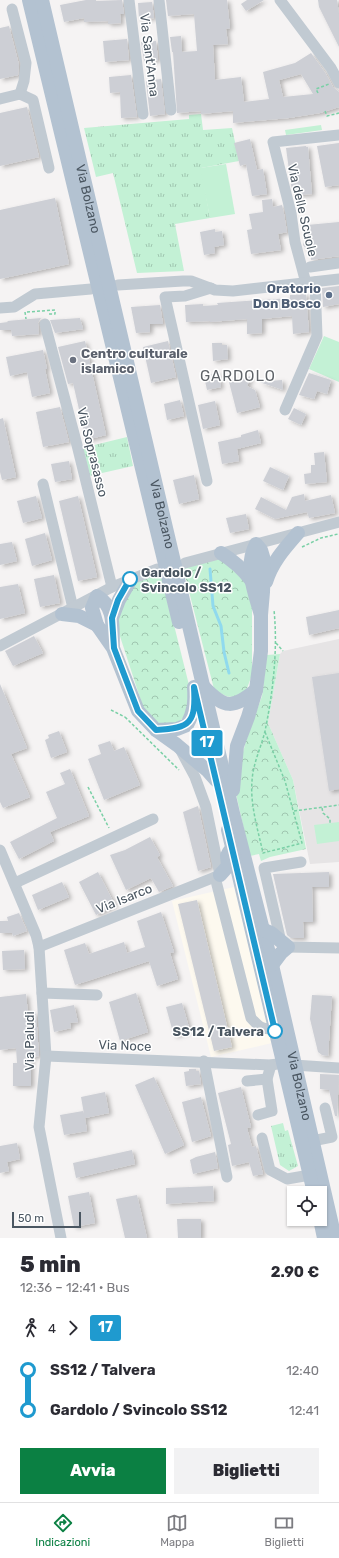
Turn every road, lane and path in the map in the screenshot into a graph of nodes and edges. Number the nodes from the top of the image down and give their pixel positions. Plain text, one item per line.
1 (29, 0) edge
2 (42, 0) edge
3 (129, 0) edge
4 (159, 0) edge
5 (280, 0) edge
6 (12, 9) dead end
7 (337, 82) edge
8 (318, 93) dead end
9 (20, 94) junction
10 (0, 99) edge
11 (170, 110) dead end
12 (325, 111) dead end
13 (339, 113) edge
14 (143, 114) dead end
15 (339, 135) edge
16 (49, 168) dead end
17 (339, 264) edge
18 (310, 267) dead end
19 (339, 279) edge
20 (310, 282) junction
21 (118, 285) dead end
22 (211, 288) junction
23 (91, 289) dead end
24 (0, 308) edge
25 (25, 312) dead end
26 (55, 314) dead end
27 (46, 324) dead end
28 (285, 410) dead end
29 (207, 481) dead end
30 (43, 484) dead end
31 (338, 526) edge
32 (298, 533) junction
33 (256, 544) junction
34 (300, 548) dead end
35 (220, 553) junction
36 (185, 562) dead end
37 (157, 569) dead end
38 (130, 579) junction
39 (252, 581) junction
40 (112, 587) junction
41 (263, 592) junction
42 (97, 596) junction
43 (274, 609) dead end
44 (67, 611) junction
45 (260, 615) junction
46 (112, 618) junction
47 (96, 625) junction
48 (276, 643) junction
49 (0, 646) edge
50 (114, 648) junction
51 (284, 651) dead end
52 (199, 687) junction
53 (256, 690) junction
54 (111, 710) dead end
55 (131, 714) dead end
56 (125, 717) junction
57 (156, 730) junction
58 (265, 732) junction
59 (178, 745) junction
60 (180, 771) dead end
61 (216, 780) junction
62 (88, 787) dead end
63 (339, 805) edge
64 (322, 807) junction
65 (294, 811) junction
66 (233, 813) junction
67 (153, 819) dead end
68 (330, 823) dead end
69 (114, 837) junction
70 (232, 846) junction
71 (0, 850) edge
72 (300, 862) dead end
73 (218, 876) junction
74 (15, 883) junction
75 (242, 888) junction
76 (264, 930) junction
77 (285, 945) junction
78 (40, 947) junction
79 (339, 948) edge
80 (272, 965) junction
81 (42, 994) junction
82 (97, 995) dead end
83 (274, 1028) junction
84 (46, 1056) junction
85 (204, 1061) junction
86 (339, 1068) edge
87 (278, 1070) junction
88 (247, 1081) dead end
89 (325, 1108) dead end
90 (258, 1114) dead end
91 (262, 1138) dead end
92 (312, 1141) junction
93 (310, 1175) junction
94 (227, 1177) dead end
95 (312, 1186) edge
96 (321, 1226) edge
97 (62, 1238) edge
98 (324, 1238) edge
99 (335, 1238) edge

1 - 52 main road, Via Bolzano
2 - 52 main road, Via Bolzano
3 - 14 street, Via Sant'Anna
4 - 11 street, Via Sant'Anna
5 - 7 street
6 - 9 street
7 - 8 path
9 - 10 street
9 - 16 street
12 - 13 path
15 - 20 street, Via delle Scuole
17 - 18 street
19 - 20 street
20 - 22 street
20 - 28 street, Via delle Scuole
21 - 22 street
22 - 29 street
23 - 24 street
25 - 26 path
27 - 40 street, Via Soprasasso
30 - 44 street
31 - 32 street
31 - 34 path
32 - 33 street
32 - 41 main road
33 - 35 street
33 - 39 main road
33 - 41 main road
35 - 36 street
35 - 39 main road
37 - 38 street
38 - 40 street
38 - 46 main road
39 - 45 main road
40 - 42 street
41 - 45 main road
42 - 44 street
42 - 46 main road
42 - 47 main road
43 - 48 path
44 - 47 main road
44 - 49 street
45 - 53 main road
46 - 50 main road
47 - 50 main road
48 - 51 path
48 - 58 path
50 - 57 main road
52 - 53 main road
52 - 57 main road
52 - 61 main road, Via Bolzano
52 - 66 main road, Via Bolzano
53 - 66 main road
54 - 56 path
55 - 56 path
56 - 60 path
57 - 59 main road
58 - 65 path
58 - 65 path
59 - 61 main road
59 - 73 street
61 - 70 main road, Via Bolzano
62 - 69 path
63 - 64 path
64 - 65 path
64 - 68 path
66 - 76 main road, Via Bolzano
67 - 69 street
69 - 74 street
70 - 73 main road
70 - 75 main road, Via Bolzano
71 - 74 street, Via Paludi
72 - 77 street
73 - 75 main road
73 - 78 street, Via Isarco
73 - 83 street
74 - 78 street, Via Paludi
75 - 83 main road, Via Bolzano
76 - 77 main road
76 - 80 main road, Via Bolzano
77 - 79 street
77 - 80 main road
78 - 81 street, Via Paludi
80 - 87 main road, Via Bolzano
81 - 82 street
81 - 84 street, Via Paludi
83 - 87 main road, Via Bolzano
84 - 85 street, Via Noce
84 - 97 street, Via Paludi
85 - 87 street, Via Noce
85 - 94 street
86 - 87 street
87 - 88 street
87 - 90 street
87 - 92 main road, Via Bolzano
87 - 93 main road, Via Bolzano
89 - 92 street
91 - 93 street
92 - 99 main road, Via Bolzano
93 - 95 main road, Via Bolzano
96 - 98 main road

